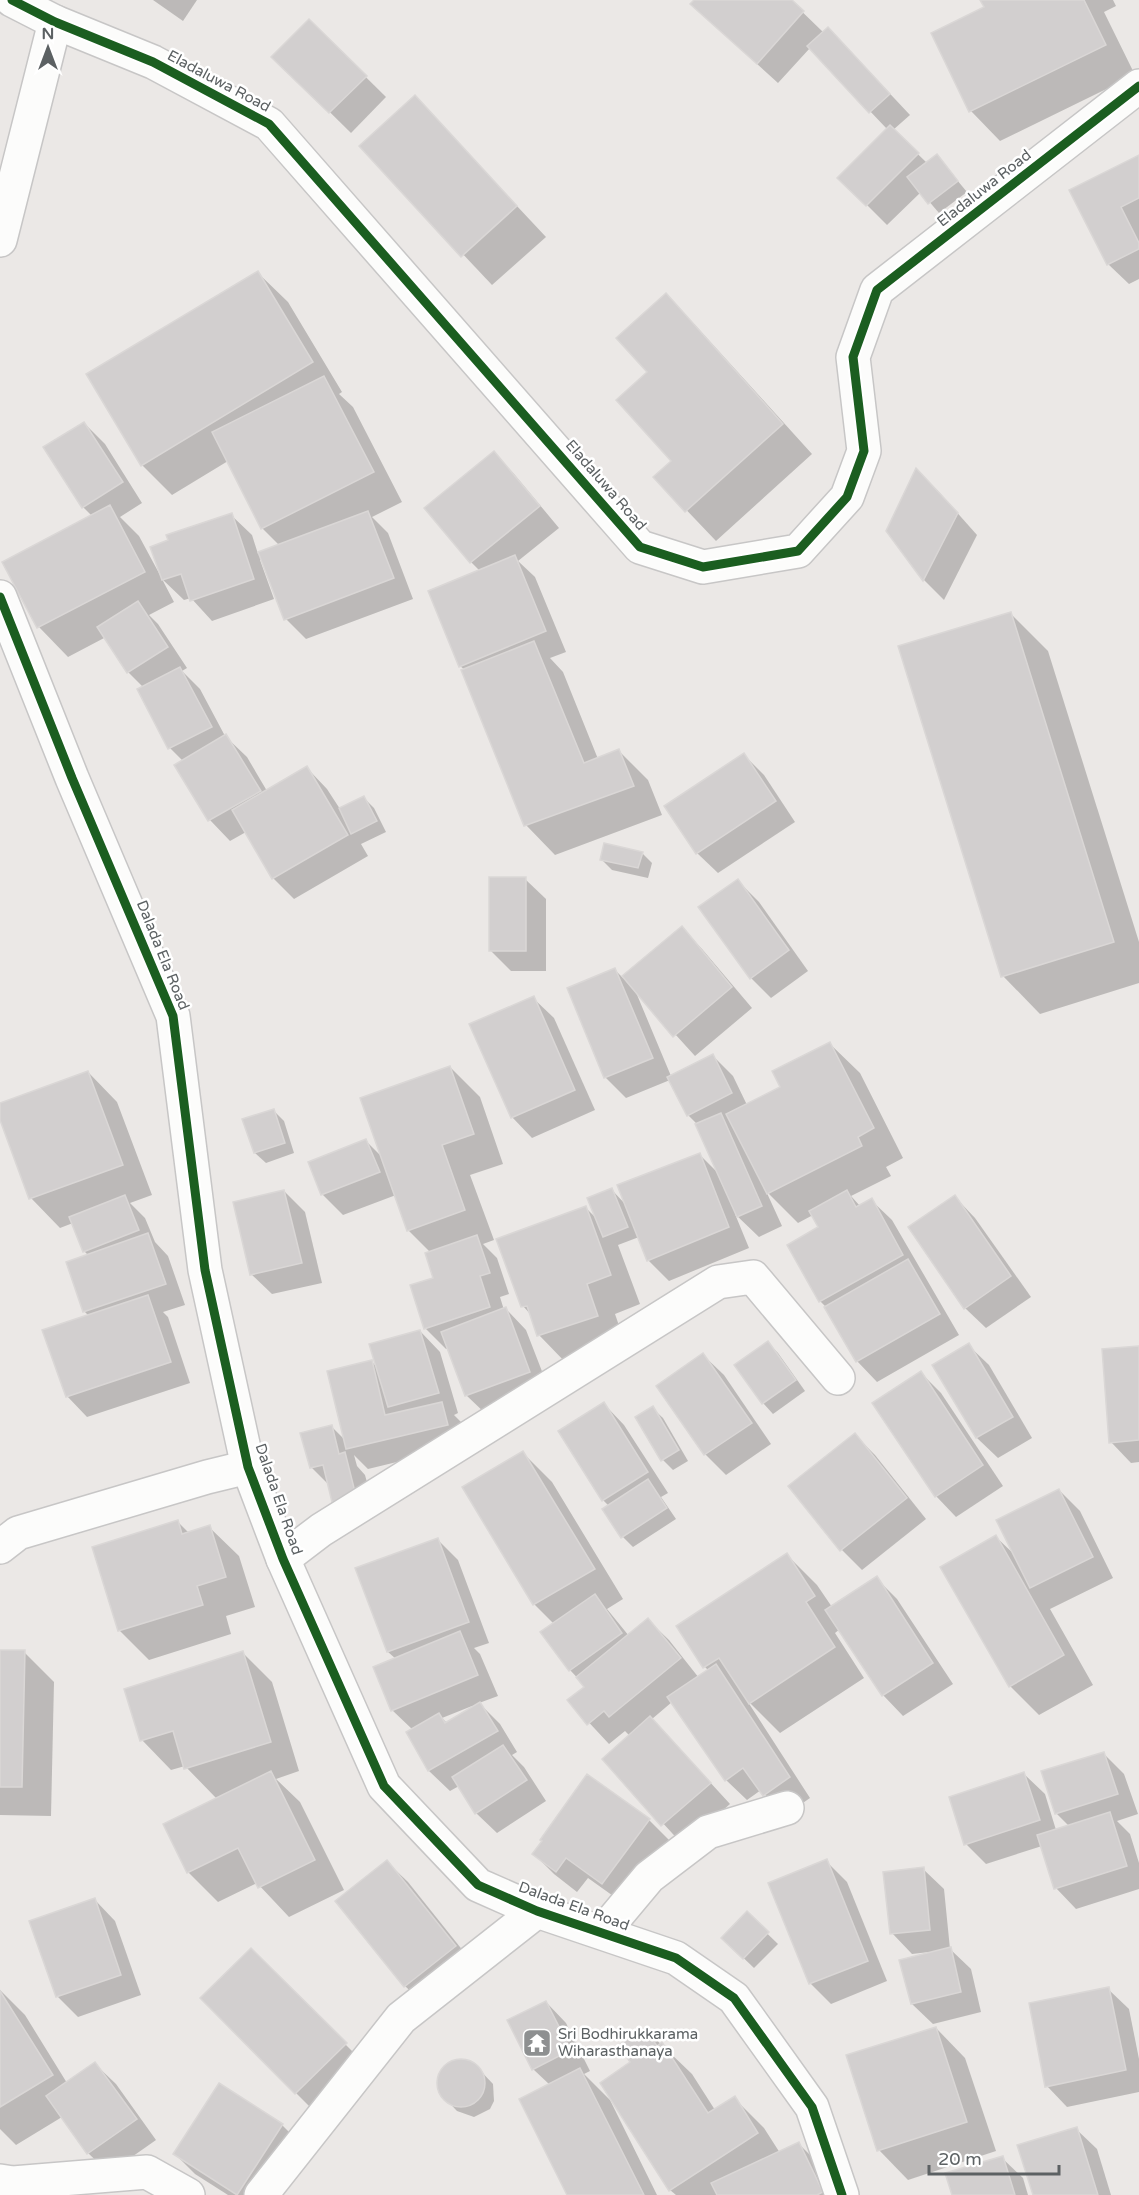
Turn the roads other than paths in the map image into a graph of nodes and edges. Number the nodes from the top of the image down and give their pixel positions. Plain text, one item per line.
1 (12, 0) edge
2 (55, 22) junction
3 (1139, 86) edge
4 (0, 240) edge
5 (0, 597) edge
6 (838, 1378) dead end
7 (248, 1467) junction
8 (0, 1546) edge
9 (283, 1559) junction
10 (788, 1808) dead end
11 (537, 1911) junction
12 (603, 1932) junction
13 (0, 2181) edge
14 (188, 2195) edge
15 (261, 2195) edge
16 (842, 2195) edge

1 - 2 street, Eladaluwa Road
2 - 3 street, Eladaluwa Road
2 - 4 street
5 - 7 street, Dalada Ela Road
6 - 9 street
7 - 8 street
7 - 9 street, Dalada Ela Road
9 - 11 street, Dalada Ela Road
10 - 12 street
11 - 12 street, Dalada Ela Road
11 - 15 street
12 - 16 street, Dalada Ela Road
13 - 14 street

